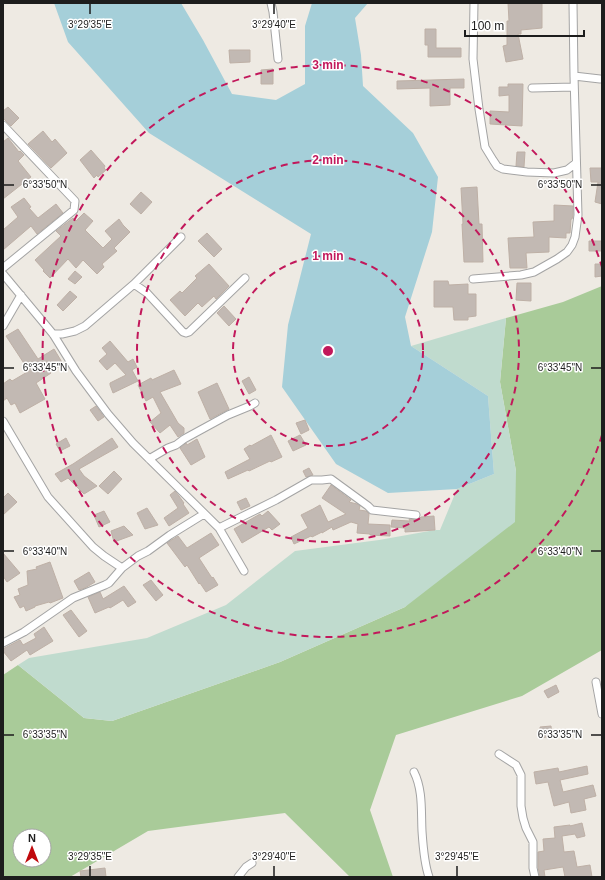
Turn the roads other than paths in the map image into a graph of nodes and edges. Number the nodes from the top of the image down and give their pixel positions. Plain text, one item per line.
1 (271, 3) edge
2 (474, 3) edge
3 (573, 3) edge
4 (278, 59) dead end
5 (574, 76) junction
6 (600, 80) dead end
7 (574, 87) junction
8 (532, 88) dead end
9 (3, 125) edge
10 (576, 163) junction
11 (182, 237) dead end
12 (3, 268) edge
13 (3, 274) edge
14 (245, 278) dead end
15 (473, 279) dead end
16 (134, 284) junction
17 (21, 295) junction
18 (3, 326) edge
19 (53, 334) junction
20 (255, 403) dead end
21 (3, 421) edge
22 (149, 459) junction
23 (204, 514) junction
24 (416, 514) dead end
25 (219, 528) junction
26 (122, 568) junction
27 (244, 571) dead end
28 (3, 644) edge
29 (596, 682) dead end
30 (602, 714) edge
31 (499, 754) dead end
32 (414, 772) dead end
33 (252, 863) dead end
34 (238, 877) edge
35 (429, 877) edge
36 (535, 877) edge

1 - 4 street
2 - 10 street
3 - 5 street
5 - 6 street
5 - 7 street
7 - 8 street
7 - 10 street
9 - 12 street
10 - 15 street
11 - 16 street
13 - 17 street
14 - 16 street
16 - 19 street
17 - 18 street
17 - 19 street
19 - 22 street
20 - 22 street
21 - 26 street
22 - 23 street
23 - 25 street
23 - 26 street
24 - 25 street
25 - 27 street
26 - 28 street
29 - 30 street
31 - 36 street
32 - 35 street
33 - 34 street

